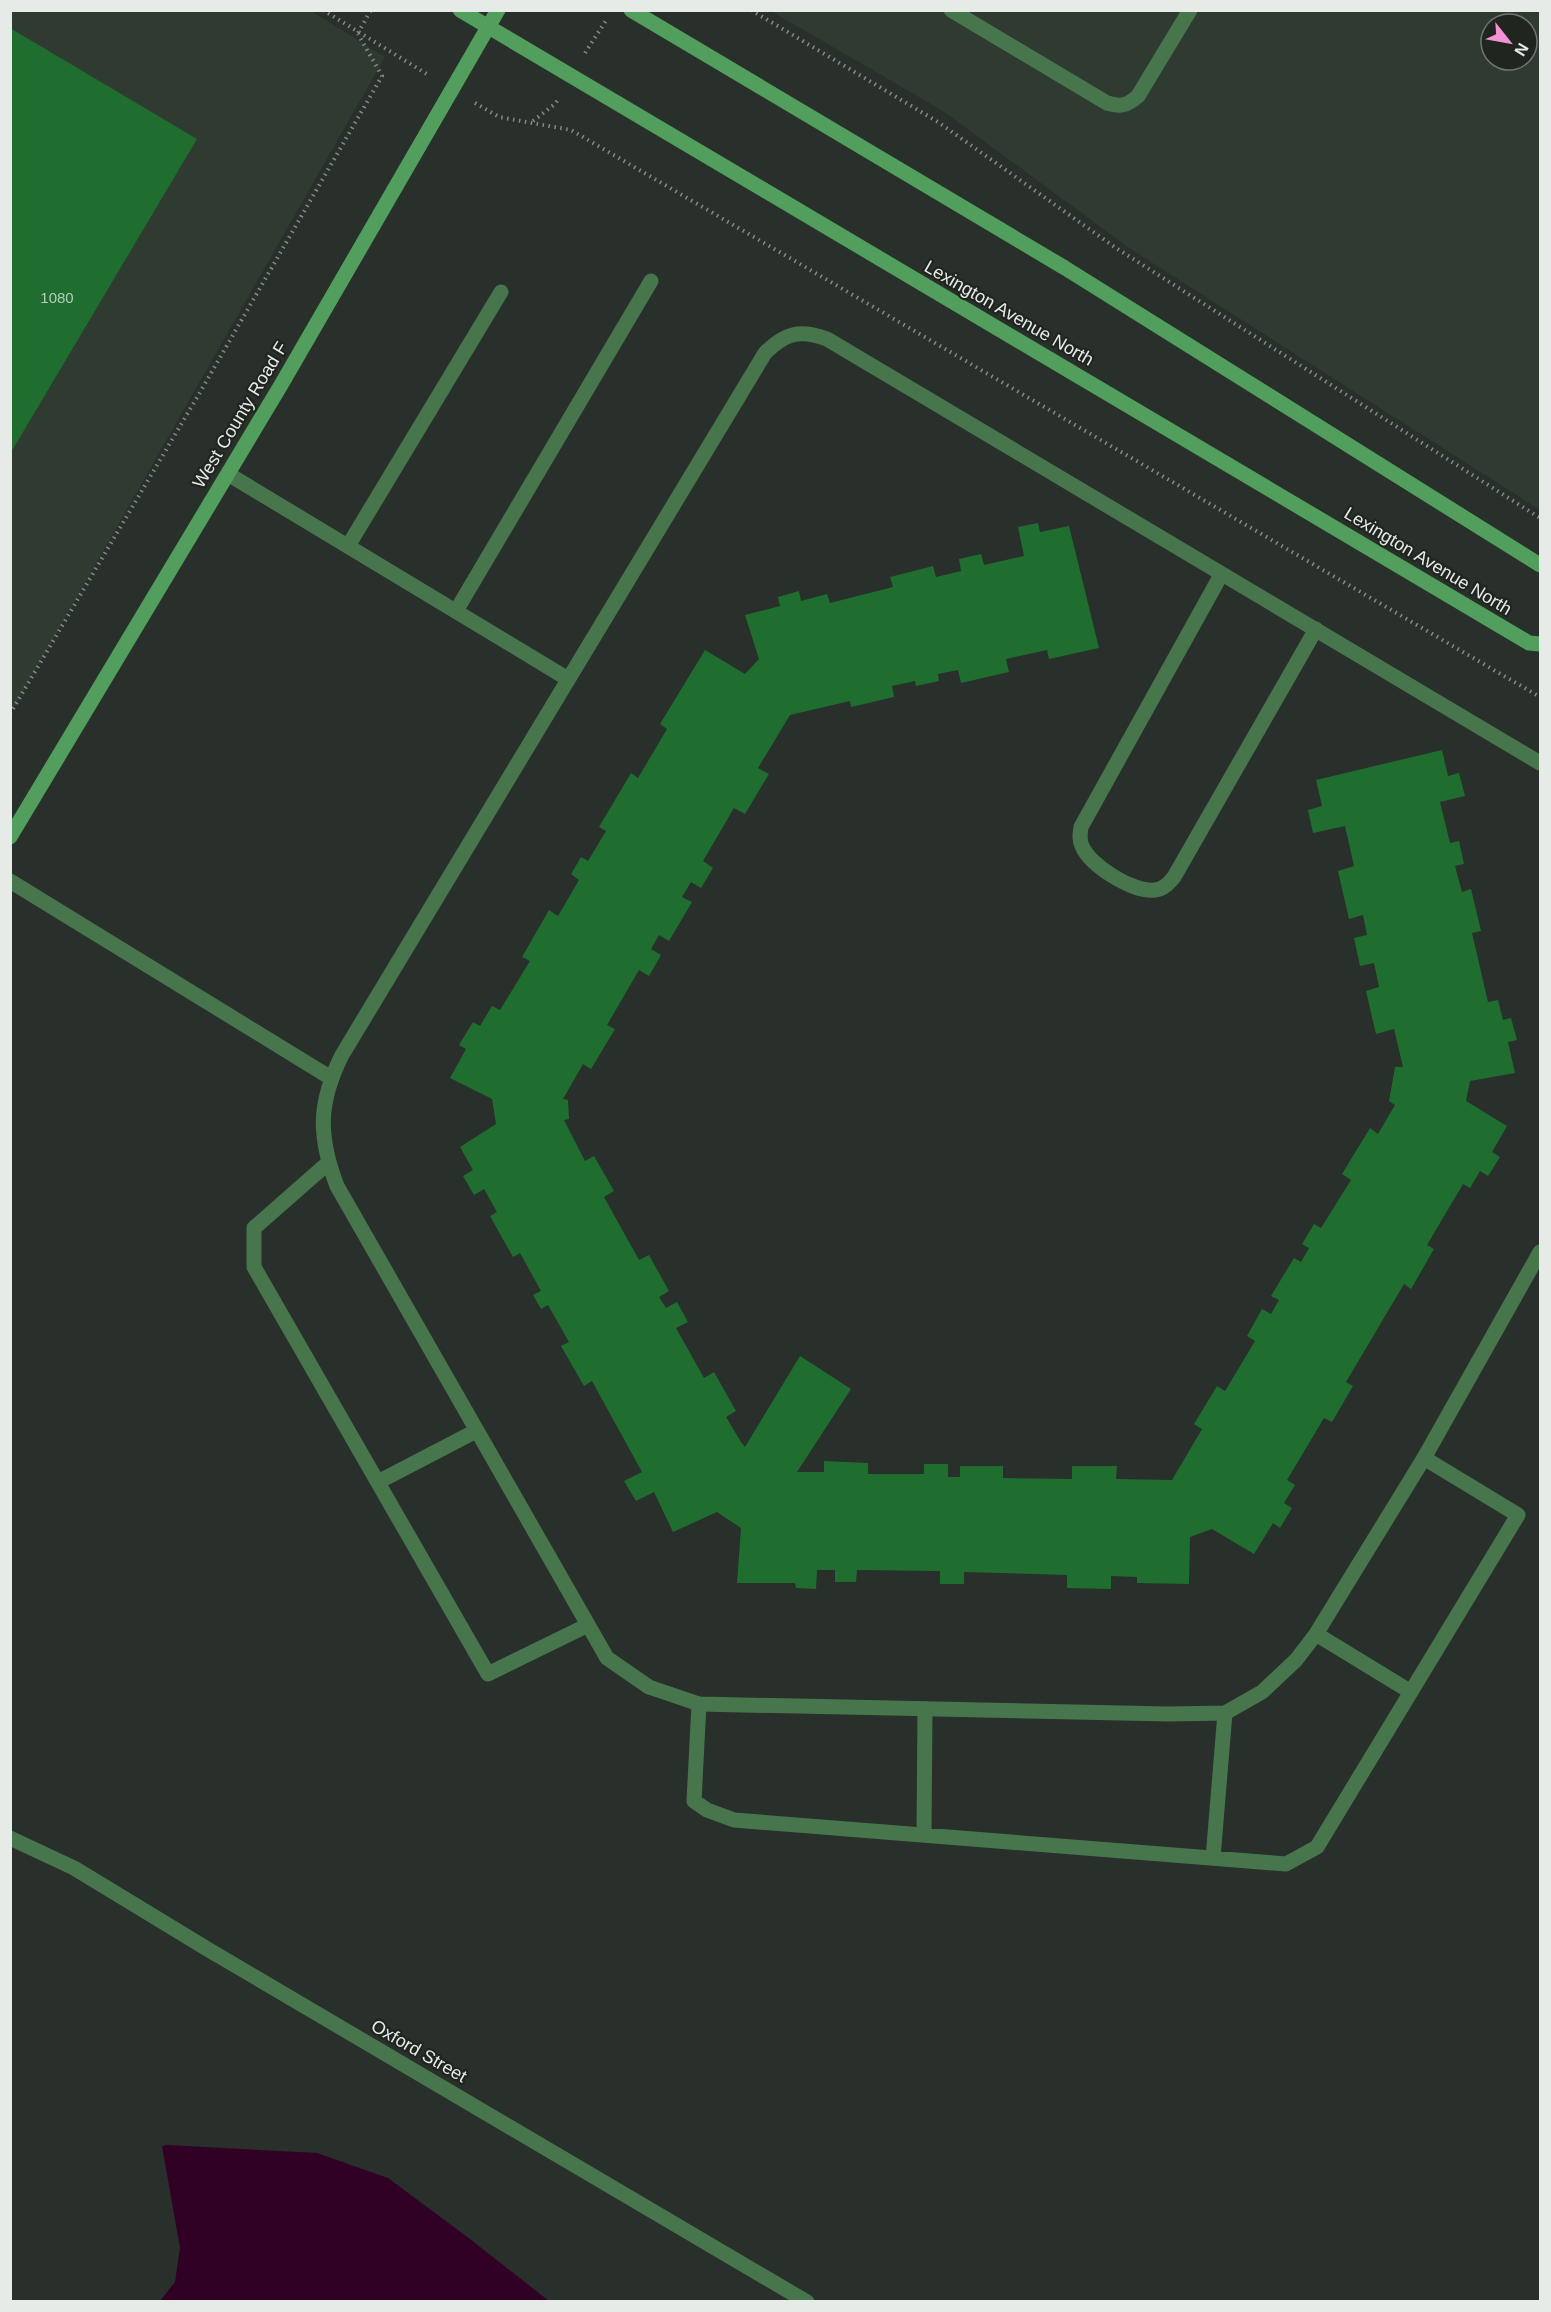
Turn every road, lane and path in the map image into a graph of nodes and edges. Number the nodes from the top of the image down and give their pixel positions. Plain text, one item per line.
1 (323, 10) edge
2 (371, 10) edge
3 (460, 10) edge
4 (498, 10) edge
5 (631, 10) edge
6 (751, 10) edge
7 (951, 10) edge
8 (1190, 10) edge
9 (489, 28) junction
10 (358, 33) junction
11 (533, 122) dead end
12 (651, 281) dead end
13 (501, 292) dead end
14 (228, 474) junction
15 (1540, 518) edge
16 (348, 546) junction
17 (1540, 565) edge
18 (1221, 575) junction
19 (456, 611) junction
20 (1316, 629) junction
21 (1540, 644) edge
22 (568, 679) junction
23 (1540, 697) edge
24 (10, 714) edge
25 (1540, 744) edge
26 (1536, 760) edge
27 (10, 837) edge
28 (10, 881) edge
29 (331, 1078) junction
30 (328, 1163) junction
31 (1540, 1254) edge
32 (476, 1431) junction
33 (1424, 1458) junction
34 (378, 1482) junction
35 (586, 1626) junction
36 (1316, 1634) junction
37 (1411, 1692) junction
38 (699, 1704) junction
39 (925, 1709) junction
40 (1225, 1713) junction
41 (924, 1835) junction
42 (10, 1838) edge
43 (1213, 1858) junction
44 (807, 2301) edge

1 - 10 path
2 - 10 path
3 - 9 main road, Lexington Avenue North
4 - 9 main road, West County Road F
5 - 17 main road
6 - 15 path
7 - 8 street
9 - 14 main road, West County Road F
9 - 21 main road, Lexington Avenue North
10 - 24 path
11 - 23 path
12 - 19 street
13 - 16 street
14 - 16 street
14 - 27 main road, West County Road F
16 - 19 street
18 - 20 street
18 - 20 street
18 - 22 street
19 - 22 street
20 - 26 street
22 - 29 street
25 - 26 street
28 - 29 street
29 - 30 street
30 - 32 street
30 - 34 street
31 - 33 street
32 - 34 street
32 - 35 street
33 - 36 street
33 - 37 street
34 - 35 street
35 - 38 street
36 - 37 street
36 - 40 street
37 - 43 street
38 - 39 street
38 - 41 street
39 - 40 street
39 - 41 street
40 - 43 street
41 - 43 street
42 - 44 street, Oxford Street

